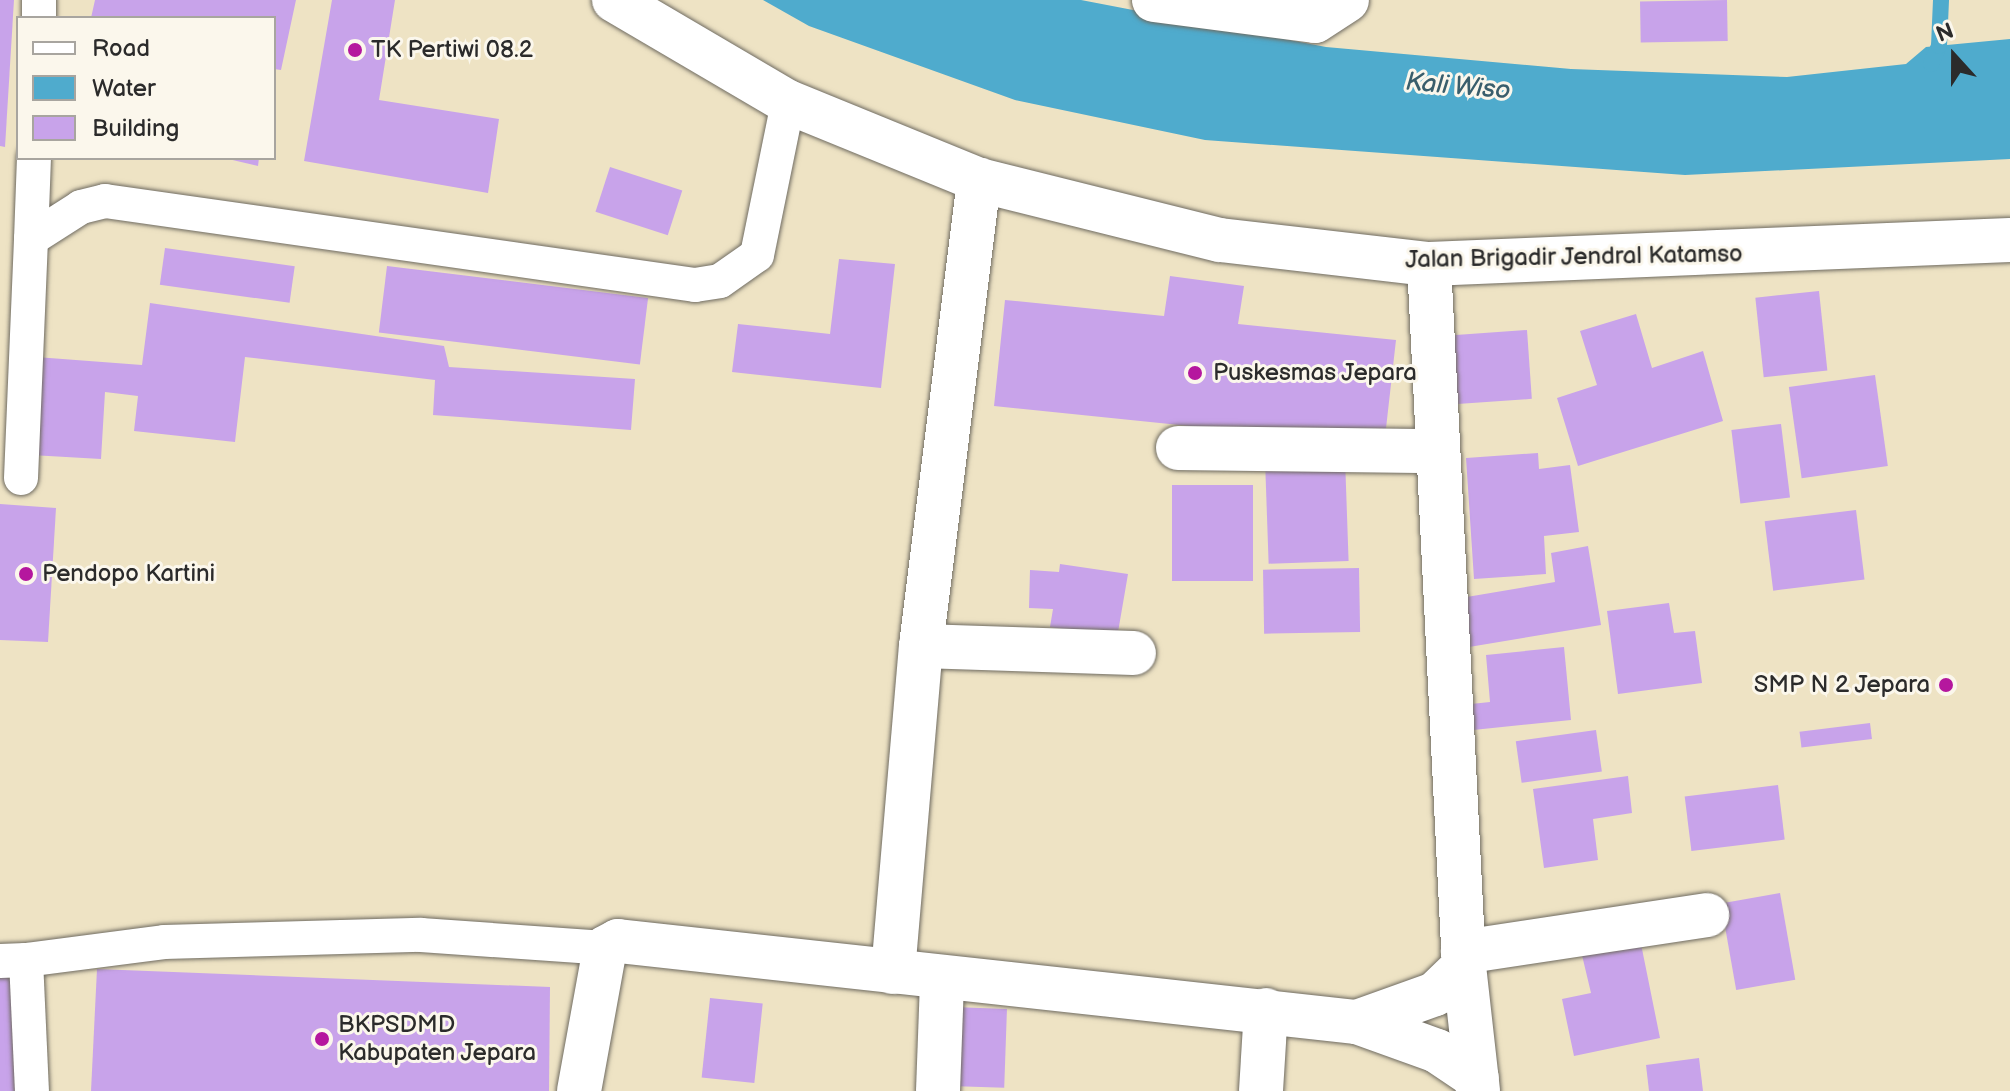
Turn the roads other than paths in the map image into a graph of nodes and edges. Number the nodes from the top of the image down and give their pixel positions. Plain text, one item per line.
1 (614, 0) edge
2 (1154, 0) edge
3 (1347, 0) edge
4 (788, 102) junction
5 (34, 160) edge
6 (979, 180) junction
7 (31, 239) junction
8 (2010, 240) edge
9 (1429, 264) junction
10 (1178, 448) dead end
11 (1438, 451) junction
12 (21, 478) dead end
13 (921, 646) junction
14 (1134, 653) dead end
15 (1707, 915) dead end
16 (605, 948) junction
17 (1463, 959) junction
18 (13, 960) edge
19 (893, 972) junction
20 (942, 980) junction
21 (1266, 1010) junction
22 (1357, 1022) junction
23 (1478, 1084) edge
24 (32, 1091) edge
25 (579, 1091) edge
26 (938, 1091) edge
27 (1261, 1091) edge

1 - 4 street, Jalan Brigadir Jendral Katamso
2 - 3 street
4 - 6 street, Jalan Brigadir Jendral Katamso
4 - 7 lane
5 - 7 lane
6 - 9 street, Jalan Brigadir Jendral Katamso
6 - 13 street
7 - 12 lane
8 - 9 street, Jalan Brigadir Jendral Katamso
9 - 11 street
10 - 11 street
11 - 17 street
13 - 14 street
13 - 19 street
15 - 17 street
16 - 18 lane
16 - 19 street
16 - 25 street
17 - 22 street
17 - 23 street
18 - 24 lane
19 - 20 street
20 - 21 street
20 - 26 street
21 - 22 street
21 - 27 street
22 - 23 street

